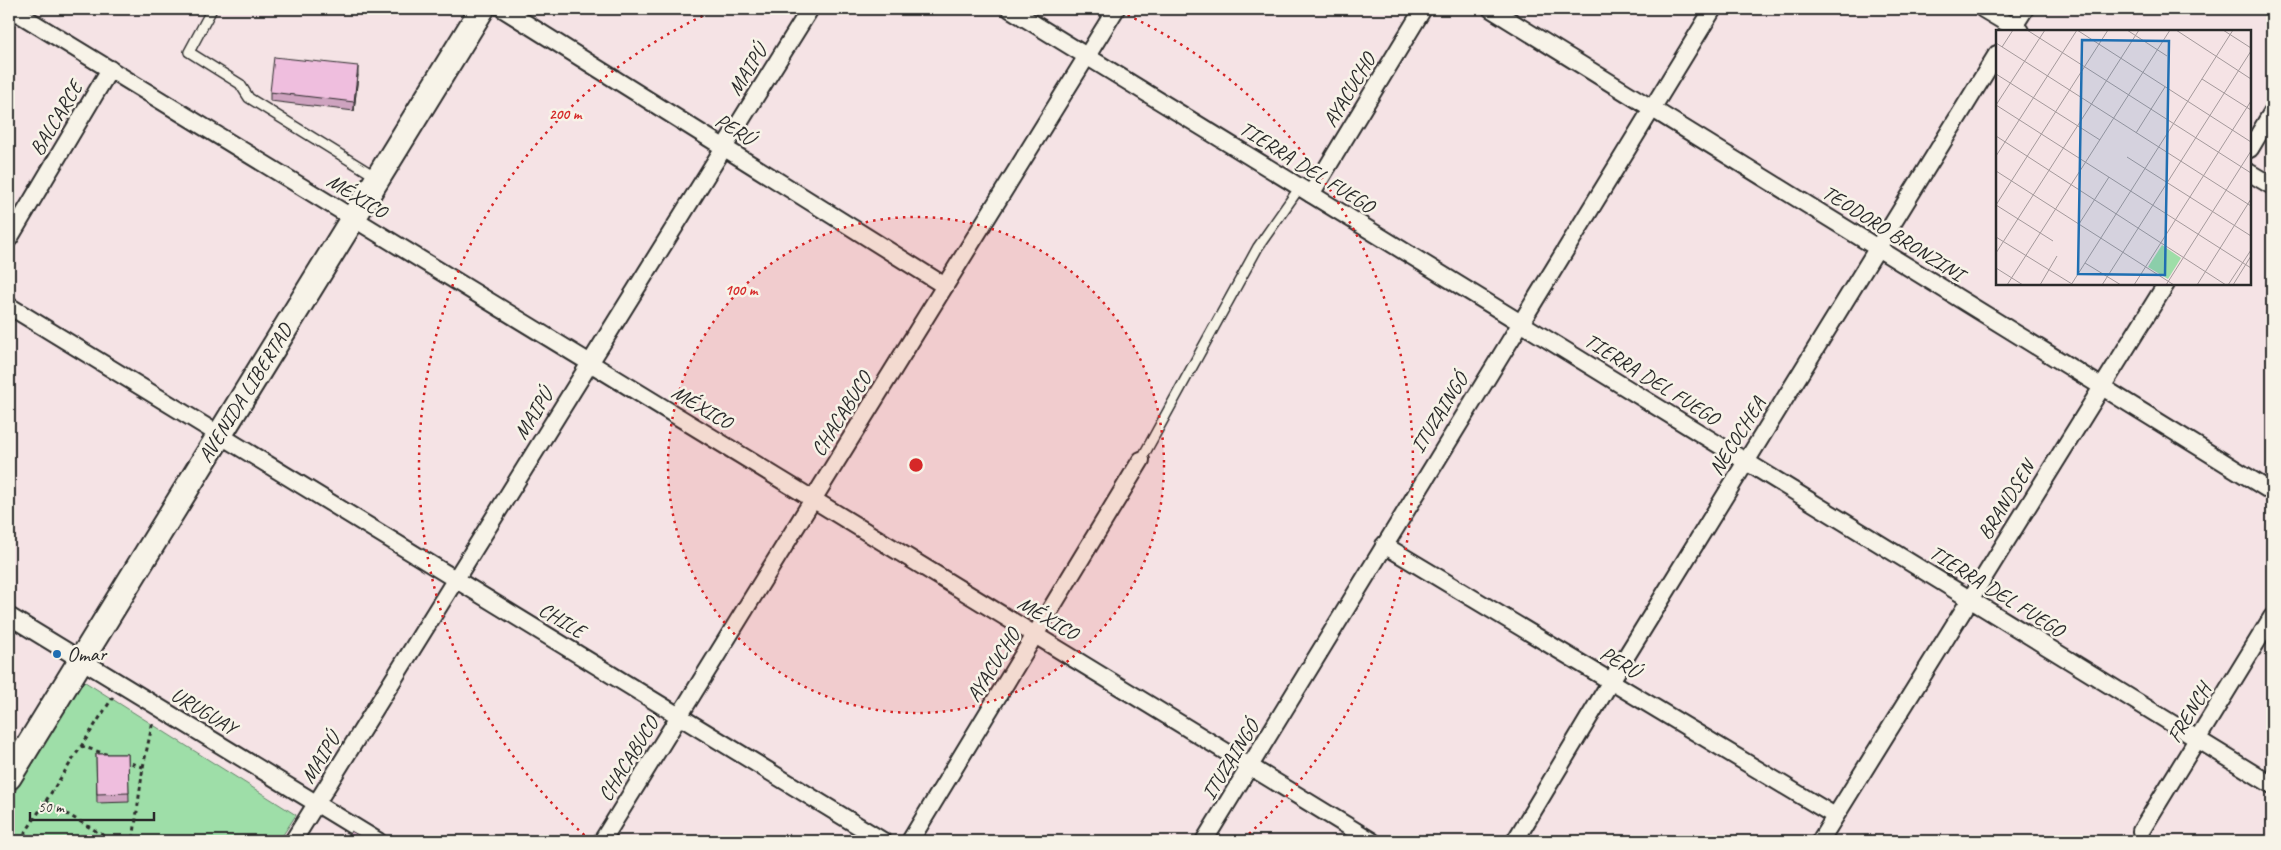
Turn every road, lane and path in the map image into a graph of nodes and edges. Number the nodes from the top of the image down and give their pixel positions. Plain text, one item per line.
1 (11, 9) edge
2 (208, 9) edge
3 (482, 9) edge
4 (503, 9) edge
5 (810, 9) edge
6 (1010, 9) edge
7 (1116, 9) edge
8 (1424, 9) edge
9 (1491, 9) edge
10 (1713, 9) edge
11 (1983, 9) edge
12 (2025, 9) edge
13 (2015, 30) edge
14 (1087, 56) junction
15 (1996, 56) edge
16 (110, 69) junction
17 (1652, 108) junction
18 (2272, 112) edge
19 (724, 147) junction
20 (2251, 147) edge
21 (2251, 174) edge
22 (378, 178) junction
23 (2272, 186) edge
24 (1305, 190) junction
25 (353, 218) junction
26 (9, 239) edge
27 (1878, 248) junction
28 (2165, 285) edge
29 (945, 286) junction
30 (9, 306) edge
31 (1520, 322) junction
32 (590, 363) junction
33 (2102, 387) junction
34 (219, 435) junction
35 (1141, 460) joint
36 (1746, 461) junction
37 (2272, 492) edge
38 (813, 500) junction
39 (1384, 545) junction
40 (455, 579) junction
41 (1970, 599) junction
42 (9, 616) edge
43 (2272, 617) edge
44 (1036, 636) junction
45 (81, 660) junction
46 (1611, 681) junction
47 (121, 701) dead end
48 (146, 715) dead end
49 (679, 716) junction
50 (154, 720) junction
51 (162, 725) dead end
52 (2198, 739) junction
53 (81, 746) junction
54 (143, 767) junction
55 (1251, 767) junction
56 (9, 777) edge
57 (2272, 785) edge
58 (46, 801) junction
59 (316, 804) junction
60 (1835, 816) junction
61 (2141, 831) dead end
62 (20, 841) edge
63 (113, 841) edge
64 (133, 841) edge
65 (293, 841) edge
66 (378, 841) edge
67 (602, 841) edge
68 (883, 841) edge
69 (910, 841) edge
70 (1204, 841) edge
71 (1372, 841) edge
72 (1515, 841) edge
73 (1820, 841) edge

1 - 16 street, MÉXICO
2 - 22 lane
3 - 22 main road, AVENIDA LIBERTAD
4 - 19 street, PERÚ
5 - 19 street, MAIPÚ
6 - 14 street, TIERRA DEL FUEGO
7 - 14 street, CHACABUCO
8 - 24 street, AYACUCHO
9 - 17 street, TEODORO BRONZINI
10 - 17 street, ITUZAINGÓ
11 - 13 street
12 - 13 street
14 - 24 street, TIERRA DEL FUEGO
14 - 29 street, CHACABUCO
15 - 27 street, NECOCHEA
16 - 25 street, MÉXICO
16 - 26 street, BALCARCE
17 - 27 street, TEODORO BRONZINI
17 - 31 street, ITUZAINGÓ
18 - 20 street
19 - 29 street, PERÚ
19 - 32 street, MAIPÚ
21 - 23 street
22 - 25 main road, AVENIDA LIBERTAD
24 - 31 street, TIERRA DEL FUEGO
24 - 35 lane
25 - 32 street, MÉXICO
25 - 34 main road, AVENIDA LIBERTAD
27 - 33 street, TEODORO BRONZINI
27 - 36 street, NECOCHEA
28 - 33 street, BRANDSEN
29 - 38 street, CHACABUCO
30 - 34 street, CHILE
31 - 36 street, TIERRA DEL FUEGO
31 - 39 street, ITUZAINGÓ
32 - 38 street, MÉXICO
32 - 40 street, MAIPÚ
33 - 37 street, TEODORO BRONZINI
33 - 41 street, BRANDSEN
34 - 40 street, CHILE
34 - 45 main road, AVENIDA LIBERTAD
35 - 44 street, AYACUCHO
36 - 41 street, TIERRA DEL FUEGO
36 - 46 street, NECOCHEA
38 - 44 street, MÉXICO
38 - 49 street, CHACABUCO
39 - 46 street, PERÚ
39 - 55 street, ITUZAINGÓ
40 - 49 street, CHILE
40 - 59 street, MAIPÚ
41 - 52 street, TIERRA DEL FUEGO
41 - 60 street, BRANDSEN
42 - 45 street, URUGUAY
43 - 52 street, FRENCH
44 - 55 street, MÉXICO
44 - 69 street, AYACUCHO
45 - 56 main road, AVENIDA LIBERTAD
45 - 59 street, URUGUAY
46 - 60 street, PERÚ
46 - 72 street, NECOCHEA
47 - 53 path
48 - 50 path
49 - 67 street, CHACABUCO
49 - 68 street, CHILE
50 - 51 path
50 - 54 path
52 - 57 street, TIERRA DEL FUEGO
52 - 61 street, FRENCH
53 - 54 path
53 - 58 path
54 - 64 path
55 - 70 street, ITUZAINGÓ
55 - 71 street, MÉXICO
58 - 62 path
58 - 63 path
59 - 65 street, MAIPÚ
59 - 66 street, URUGUAY
60 - 73 street, BRANDSEN

